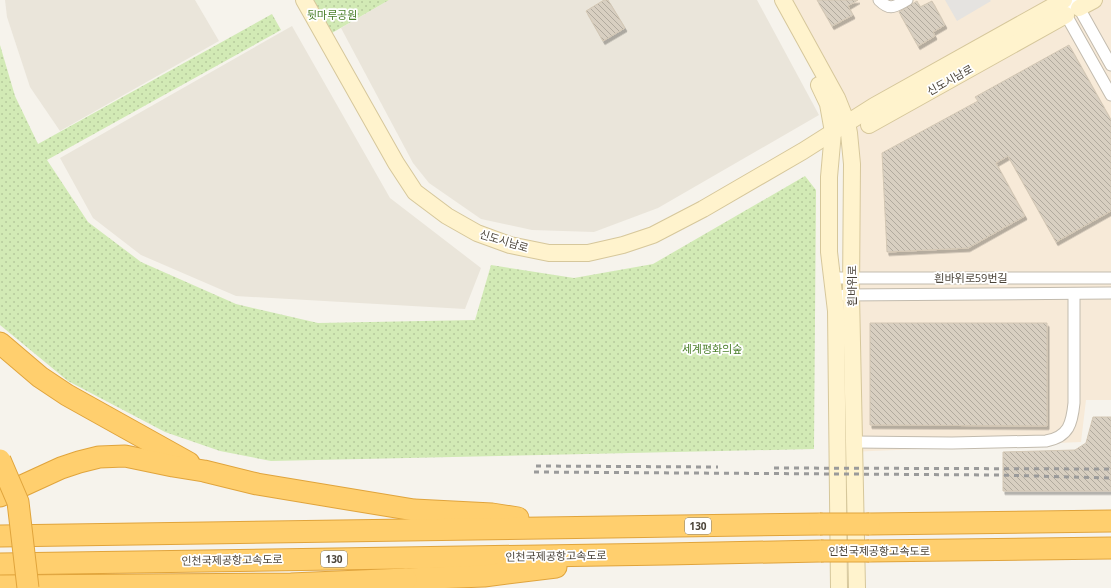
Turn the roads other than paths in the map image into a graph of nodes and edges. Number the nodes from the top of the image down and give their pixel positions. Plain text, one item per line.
1 (304, 0) edge
2 (771, 0) edge
3 (783, 0) edge
4 (879, 0) edge
5 (1094, 0) edge
6 (902, 3) edge
7 (1069, 5) edge
8 (1111, 65) edge
9 (1111, 95) edge
10 (869, 125) joint
11 (848, 128) junction
12 (833, 136) junction
13 (831, 278) junction
14 (852, 278) junction
15 (1111, 278) edge
16 (1111, 293) edge
17 (852, 294) junction
18 (1074, 294) junction
19 (834, 296) junction
20 (0, 343) edge
21 (854, 442) junction
22 (0, 460) edge
23 (204, 471) junction
24 (0, 496) edge
25 (1111, 521) edge
26 (576, 527) junction
27 (0, 536) edge
28 (1111, 548) edge
29 (667, 554) junction
30 (0, 564) edge
31 (406, 579) junction
32 (0, 586) edge
33 (28, 588) edge
34 (374, 588) edge
35 (840, 588) edge
36 (857, 588) edge

1 - 12 street, 신도시남로
2 - 12 street, 흰바위로
3 - 11 street, 흰바위로
4 - 6 street
5 - 7 street, 신도시남로
7 - 8 street
7 - 9 street
7 - 10 street, 신도시남로
7 - 11 street, 신도시남로
10 - 11 street, 신도시남로
11 - 12 street, 신도시남로
11 - 14 street, 흰바위로
12 - 13 street, 흰바위로
13 - 14 street, 흰바위로59번길
13 - 19 street, 흰바위로
14 - 15 street, 흰바위로59번길
14 - 17 street, 흰바위로
16 - 18 street, 흰바위로59번길
17 - 18 street, 흰바위로59번길
17 - 19 street, 흰바위로59번길
17 - 21 street, 흰바위로
18 - 21 street
19 - 35 street, 흰바위로
20 - 23 highway
21 - 36 street, 흰바위로
22 - 33 highway, bridge
23 - 24 highway
23 - 26 highway
25 - 26 highway, 130, bridge
26 - 27 highway, 130
28 - 29 highway, 인천국제공항고속도로 / 130, bridge
29 - 30 highway, 인천국제공항고속도로 / 130
29 - 31 highway
31 - 32 highway
31 - 34 highway

